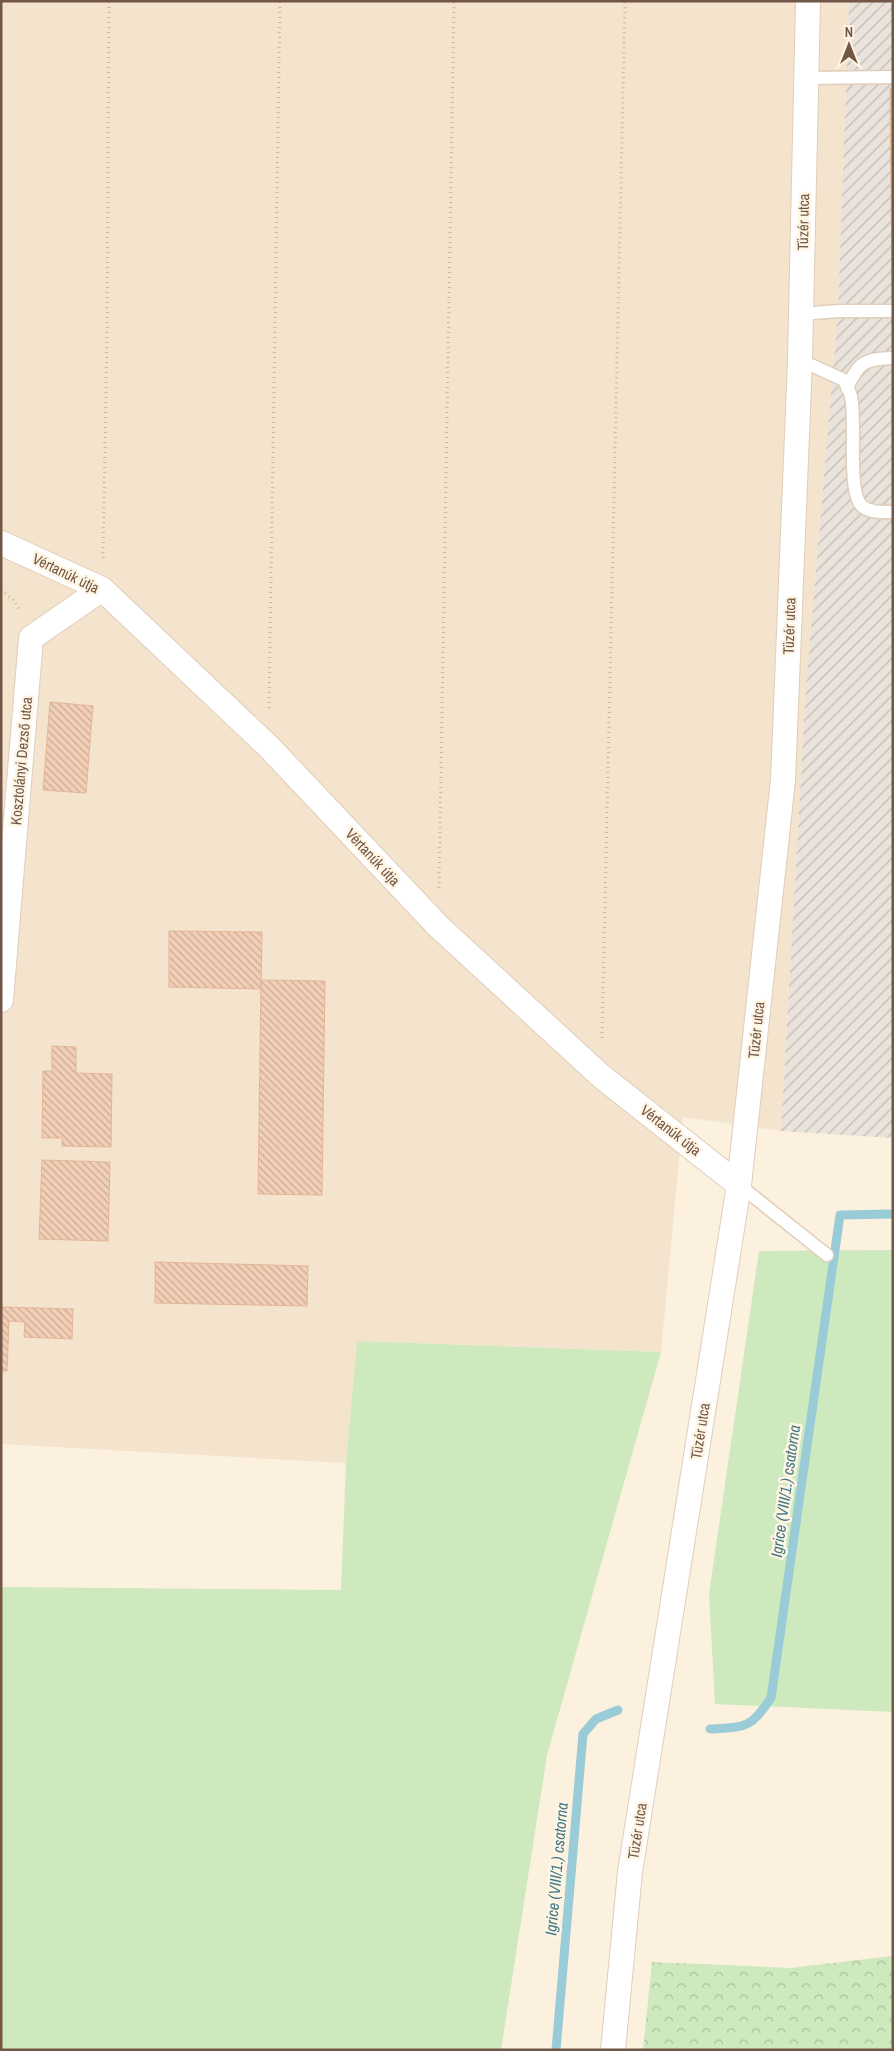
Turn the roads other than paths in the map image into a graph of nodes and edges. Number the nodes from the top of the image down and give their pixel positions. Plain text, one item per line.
1 (808, 1) edge
2 (893, 77) edge
3 (806, 78) junction
4 (893, 311) edge
5 (801, 314) junction
6 (893, 358) edge
7 (800, 360) junction
8 (847, 388) junction
9 (893, 512) edge
10 (1, 543) edge
11 (102, 589) junction
12 (1, 1000) edge
13 (739, 1185) junction
14 (827, 1255) dead end
15 (613, 2050) edge

1 - 3 street, Tüzér utca
2 - 3 lane
3 - 5 street, Tüzér utca
4 - 5 lane
5 - 7 street, Tüzér utca
6 - 8 lane
7 - 8 lane
7 - 13 street, Tüzér utca
8 - 9 lane
10 - 11 street, Vértanúk útja
11 - 12 street, Kosztolányi Dezső utca
11 - 13 street, Vértanúk útja
13 - 14 lane
13 - 15 street, Tüzér utca

